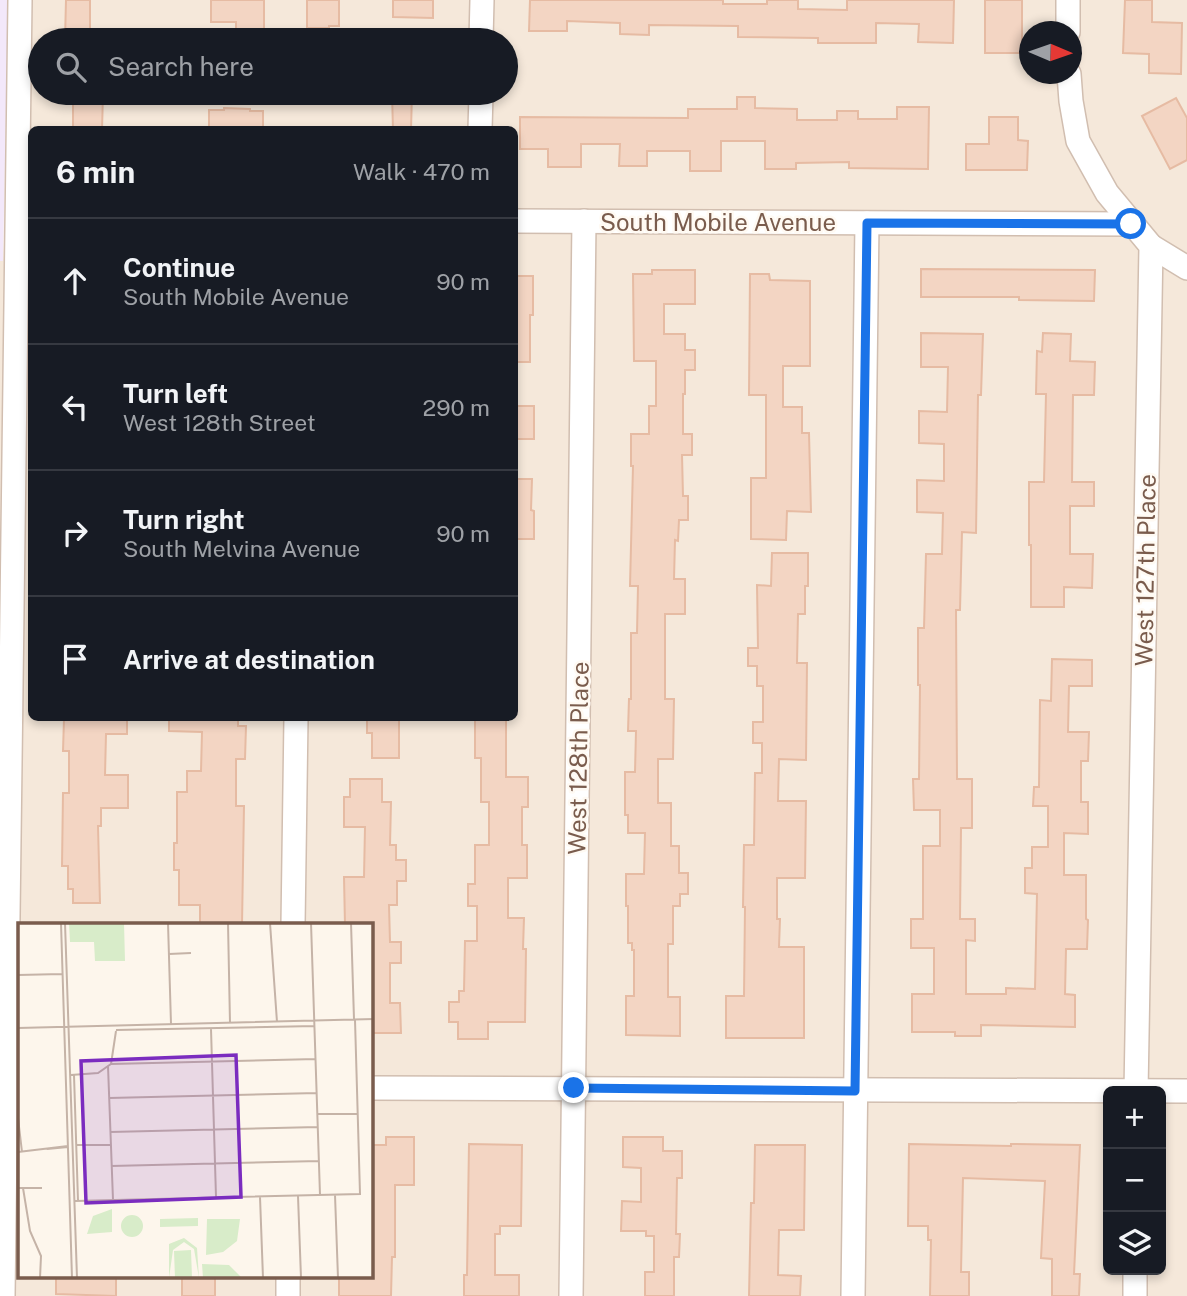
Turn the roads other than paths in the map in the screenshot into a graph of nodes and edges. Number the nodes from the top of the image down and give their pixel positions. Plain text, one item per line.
1 (20, 0) edge
2 (482, 0) edge
3 (1068, 0) edge
4 (1068, 21) edge
5 (481, 28) edge
6 (1070, 84) edge
7 (481, 105) edge
8 (480, 126) edge
9 (518, 221) edge
10 (584, 221) junction
11 (25, 222) edge
12 (867, 223) junction
13 (1131, 224) junction
14 (1151, 246) junction
15 (1187, 268) edge
16 (296, 721) edge
17 (293, 923) edge
18 (13, 1086) edge
19 (1136, 1086) edge
20 (373, 1087) edge
21 (574, 1088) junction
22 (855, 1091) junction
23 (1103, 1091) edge
24 (1166, 1091) edge
25 (1187, 1091) edge
26 (1135, 1275) edge
27 (288, 1278) edge
28 (3, 1296) edge
29 (288, 1296) edge
30 (571, 1296) edge
31 (853, 1296) edge
32 (1135, 1296) edge

1 - 11 street
2 - 5 street
3 - 4 street
6 - 13 street
7 - 8 street
9 - 10 street, South Mobile Avenue
10 - 12 street, South Mobile Avenue
10 - 21 street, West 128th Place
11 - 18 street
12 - 13 street, South Mobile Avenue
12 - 22 street
13 - 14 street
14 - 15 street
14 - 19 street, West 127th Place
16 - 17 street
18 - 28 street
20 - 21 street
21 - 22 street
21 - 30 street, West 128th Place
22 - 23 street
22 - 31 street
24 - 25 street
26 - 32 street
27 - 29 street

